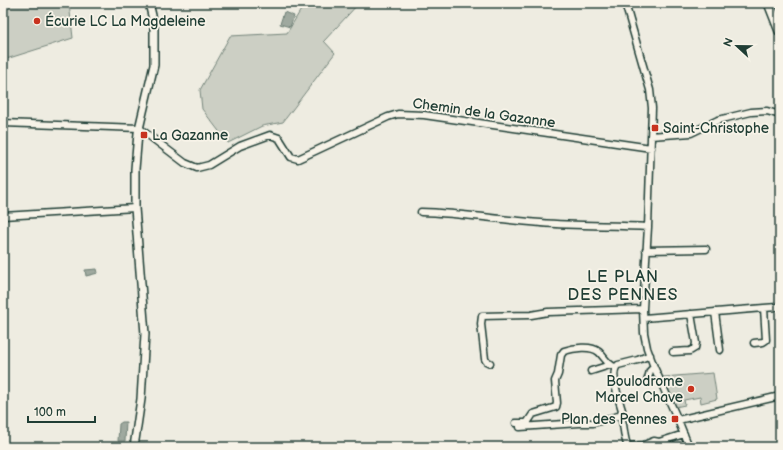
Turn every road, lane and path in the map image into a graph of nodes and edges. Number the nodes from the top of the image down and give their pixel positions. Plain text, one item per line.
1 (149, 3) edge
2 (625, 3) edge
3 (769, 3) edge
4 (780, 31) edge
5 (780, 115) edge
6 (3, 123) edge
7 (139, 128) junction
8 (651, 136) junction
9 (651, 148) junction
10 (135, 208) junction
11 (421, 212) dead end
12 (3, 216) edge
13 (648, 227) junction
14 (706, 249) dead end
15 (646, 250) junction
16 (777, 307) dead end
17 (764, 308) junction
18 (643, 310) junction
19 (715, 312) junction
20 (693, 314) junction
21 (644, 318) junction
22 (754, 343) dead end
23 (699, 348) dead end
24 (720, 350) dead end
25 (673, 352) dead end
26 (650, 355) junction
27 (490, 363) dead end
28 (613, 366) junction
29 (654, 367) junction
30 (591, 371) dead end
31 (647, 382) dead end
32 (780, 396) edge
33 (620, 414) junction
34 (678, 420) junction
35 (684, 434) junction
36 (134, 447) edge
37 (689, 447) edge

1 - 7 main road
2 - 8 street
3 - 4 highway
5 - 8 street
6 - 7 street
7 - 9 street, Chemin de la Gazanne
7 - 10 main road
8 - 9 street
9 - 13 street
10 - 12 street
10 - 36 main road
11 - 13 street
13 - 15 street
14 - 15 street
15 - 18 street
16 - 17 street
17 - 19 street
17 - 22 street
18 - 21 street
18 - 27 street
19 - 20 street
19 - 24 street
20 - 21 street
20 - 23 street
20 - 25 street
21 - 26 street
26 - 28 street
26 - 29 street
28 - 30 street
28 - 33 street
28 - 33 street
29 - 31 street
29 - 34 street
32 - 34 street
33 - 35 street
34 - 35 street
35 - 37 street

